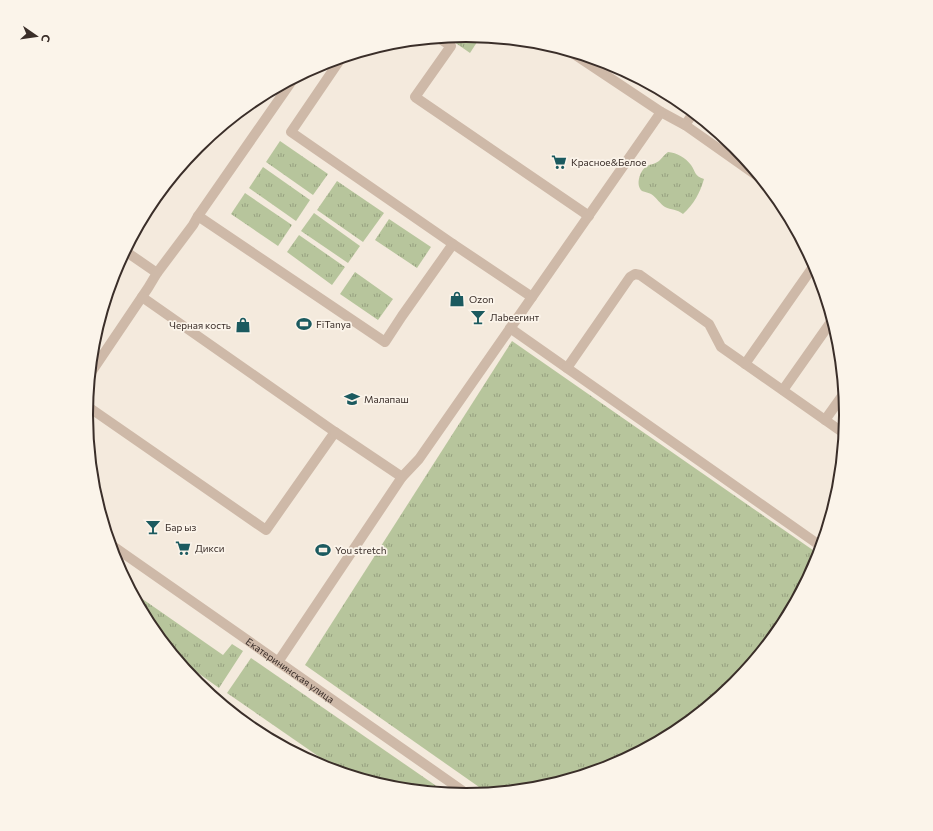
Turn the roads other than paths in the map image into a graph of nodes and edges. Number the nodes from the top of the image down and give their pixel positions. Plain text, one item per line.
1 (446, 43) edge
2 (587, 62) edge
3 (336, 66) edge
4 (287, 88) edge
5 (661, 112) junction
6 (691, 117) edge
7 (685, 125) junction
8 (746, 168) edge
9 (198, 216) junction
10 (589, 216) junction
11 (453, 244) junction
12 (130, 254) edge
13 (811, 270) edge
14 (157, 273) junction
15 (142, 297) junction
16 (532, 297) junction
17 (829, 325) edge
18 (510, 328) junction
19 (96, 364) edge
20 (745, 364) junction
21 (567, 368) junction
22 (783, 390) junction
23 (839, 400) edge
24 (93, 410) edge
25 (825, 420) junction
26 (839, 430) edge
27 (335, 432) junction
28 (402, 477) junction
29 (817, 544) edge
30 (118, 550) edge
31 (278, 662) junction
32 (460, 789) edge

1 - 10 street
2 - 5 street
3 - 11 street
4 - 9 street
5 - 7 street
5 - 10 street
6 - 7 street
7 - 8 street
9 - 11 street
9 - 14 street
10 - 16 street
11 - 16 street
12 - 14 street
13 - 20 street
14 - 15 street
15 - 19 street
15 - 27 street
16 - 18 street
17 - 22 street
18 - 21 street
18 - 28 street
20 - 21 street
20 - 22 street
21 - 29 street
22 - 25 street
23 - 25 street
24 - 27 street
25 - 26 street
27 - 28 street
28 - 31 street
30 - 31 street, Екатерининская улица
31 - 32 street, Екатерининская улица

